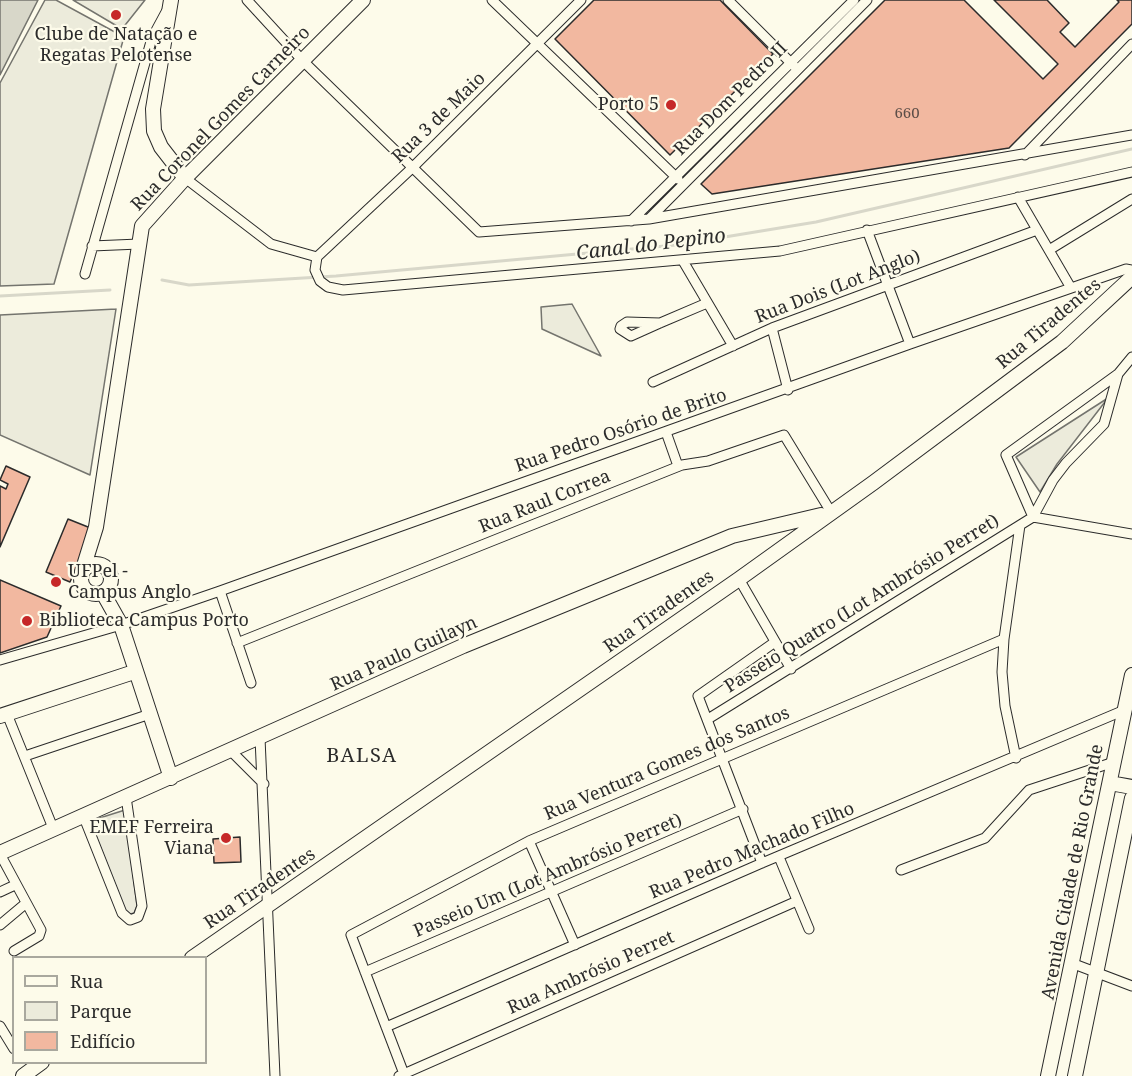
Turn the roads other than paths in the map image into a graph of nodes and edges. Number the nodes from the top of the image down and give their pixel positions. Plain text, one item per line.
1 (247, 0) edge
2 (363, 0) edge
3 (492, 0) edge
4 (581, 0) edge
5 (728, 0) edge
6 (854, 0) edge
7 (867, 0) edge
8 (170, 4) edge
9 (538, 43) junction
10 (1132, 44) edge
11 (303, 61) junction
12 (794, 67) junction
13 (728, 125) junction
14 (735, 134) junction
15 (1132, 135) edge
16 (1025, 155) junction
17 (411, 169) junction
18 (1132, 172) edge
19 (676, 176) junction
20 (185, 178) junction
21 (684, 184) junction
22 (1018, 197) junction
23 (1132, 199) edge
24 (649, 219) junction
25 (632, 221) junction
26 (867, 230) junction
27 (1037, 230) junction
28 (139, 244) junction
29 (92, 246) junction
30 (1049, 250) junction
31 (317, 257) junction
32 (683, 261) junction
33 (1132, 270) edge
34 (85, 274) dead end
35 (1132, 277) edge
36 (887, 286) junction
37 (1071, 288) junction
38 (707, 303) junction
39 (660, 323) dead end
40 (772, 328) junction
41 (910, 344) junction
42 (734, 346) junction
43 (1132, 357) edge
44 (1118, 374) junction
45 (653, 381) dead end
46 (788, 390) junction
47 (666, 432) junction
48 (678, 466) junction
49 (831, 512) junction
50 (1034, 517) junction
51 (1020, 525) junction
52 (96, 527) junction
53 (1132, 534) edge
54 (102, 566) junction
55 (82, 572) junction
56 (739, 579) junction
57 (220, 591) junction
58 (103, 593) junction
59 (121, 625) junction
60 (1004, 639) junction
61 (775, 642) junction
62 (237, 643) junction
63 (0, 660) edge
64 (791, 669) junction
65 (134, 672) junction
66 (1132, 675) edge
67 (251, 683) dead end
68 (1128, 709) edge
69 (150, 714) junction
70 (3, 715) edge
71 (708, 719) junction
72 (260, 738) junction
73 (232, 752) junction
74 (25, 756) junction
75 (723, 758) junction
76 (1016, 758) junction
77 (1114, 762) junction
78 (171, 778) junction
79 (1110, 783) junction
80 (264, 784) junction
81 (1132, 787) edge
82 (126, 797) junction
83 (1132, 798) edge
84 (743, 809) junction
85 (83, 815) junction
86 (53, 828) junction
87 (529, 842) junction
88 (0, 853) edge
89 (779, 856) junction
90 (762, 863) junction
91 (901, 870) dead end
92 (15, 885) junction
93 (0, 892) edge
94 (551, 892) junction
95 (797, 901) junction
96 (25, 904) junction
97 (266, 907) junction
98 (0, 925) edge
99 (809, 930) dead end
100 (575, 945) junction
101 (14, 951) dead end
102 (193, 956) edge
103 (1074, 964) junction
104 (365, 972) junction
105 (1097, 972) junction
106 (1132, 986) edge
107 (0, 1026) edge
108 (386, 1027) junction
109 (12, 1046) edge
110 (401, 1075) edge
111 (275, 1076) edge
112 (1048, 1076) edge
113 (1075, 1076) edge

1 - 11 street
2 - 11 street, Rua Coronel Gomes Carneiro
3 - 9 street
4 - 9 street, Rua 3 de Maio
5 - 12 street
6 - 12 street, Rua Dom Pedro II
7 - 12 street, Rua Dom Pedro II
8 - 20 street
8 - 29 street
9 - 17 street, Rua 3 de Maio
9 - 19 street
10 - 16 street
11 - 17 street
11 - 20 street, Rua Coronel Gomes Carneiro
12 - 13 street, Rua Dom Pedro II
12 - 14 street, Rua Dom Pedro II
13 - 14 street
13 - 19 street, Rua Dom Pedro II
14 - 21 street, Rua Dom Pedro II
15 - 16 street
16 - 24 street
17 - 25 street
17 - 31 street, Rua 3 de Maio
18 - 22 street
19 - 21 street
19 - 25 street, Rua Dom Pedro II
20 - 28 street, Rua Coronel Gomes Carneiro
20 - 31 street
21 - 24 street, Rua Dom Pedro II
22 - 26 street
22 - 27 street
23 - 30 street
24 - 25 street
26 - 32 street
26 - 36 street
27 - 30 street
27 - 36 street, Rua Dois (Lot Anglo)
28 - 29 street
28 - 52 street, Rua Coronel Gomes Carneiro
29 - 34 street
30 - 37 street
31 - 32 street
32 - 38 street
33 - 37 street, Rua Pedro Osório de Brito
35 - 49 street, Rua Tiradentes
36 - 40 street, Rua Dois (Lot Anglo)
36 - 41 street
37 - 41 street, Rua Pedro Osório de Brito
38 - 39 street
38 - 42 street
40 - 42 street, Rua Dois (Lot Anglo)
40 - 46 street
41 - 46 street, Rua Pedro Osório de Brito
42 - 45 street, Rua Dois (Lot Anglo)
43 - 44 street
44 - 50 street
44 - 50 street
46 - 47 street, Rua Pedro Osório de Brito
47 - 48 street
47 - 57 street, Rua Pedro Osório de Brito
48 - 49 street, Rua Raul Correa
48 - 62 street, Rua Raul Correa
49 - 56 street, Rua Tiradentes
49 - 72 street, Rua Paulo Guilayn
50 - 51 street, Passeio Quatro (Lot Ambrósio Perret)
50 - 53 street
51 - 60 street
51 - 64 street, Passeio Quatro (Lot Ambrósio Perret)
52 - 54 street, Rua Coronel Gomes Carneiro
52 - 55 street, Rua Coronel Gomes Carneiro
54 - 55 street
54 - 58 street
55 - 58 street
56 - 61 street
56 - 97 street, Rua Tiradentes
57 - 59 street, Rua Pedro Osório de Brito
57 - 62 street
58 - 59 street
59 - 63 street, Rua Pedro Osório de Brito
59 - 65 street
60 - 75 street, Rua Ventura Gomes dos Santos
60 - 76 street
61 - 64 street
61 - 71 street
62 - 67 street
64 - 71 street, Passeio Quatro (Lot Ambrósio Perret)
65 - 69 street
65 - 70 street
66 - 68 street, Avenida Cidade de Rio Grande
68 - 76 street, Rua Pedro Machado Filho
68 - 77 street, Avenida Cidade de Rio Grande
69 - 74 street
69 - 78 street
70 - 74 street
71 - 75 street
72 - 73 street, Rua Paulo Guilayn
72 - 80 street
73 - 78 street, Rua Paulo Guilayn
73 - 80 street
74 - 86 street
75 - 84 street
75 - 87 street, Rua Ventura Gomes dos Santos
76 - 89 street, Rua Pedro Machado Filho
77 - 79 street, Avenida Cidade de Rio Grande
77 - 91 street
78 - 82 street, Rua Paulo Guilayn
79 - 81 street
79 - 103 street, Avenida Cidade de Rio Grande
80 - 97 street
82 - 85 street, Rua Paulo Guilayn
82 - 85 street
83 - 105 street
84 - 90 street
84 - 94 street, Passeio Um (Lot Ambrósio Perret)
85 - 86 street, Rua Paulo Guilayn
86 - 88 street, Rua Paulo Guilayn
87 - 94 street
87 - 104 street, Rua Ventura Gomes dos Santos
88 - 92 street
89 - 90 street, Rua Pedro Machado Filho
89 - 95 street
90 - 100 street, Rua Pedro Machado Filho
92 - 93 street
92 - 96 street
94 - 100 street
94 - 104 street, Passeio Um (Lot Ambrósio Perret)
95 - 99 street
95 - 110 street, Rua Ambrósio Perret
96 - 98 street
96 - 101 street
97 - 102 street, Rua Tiradentes
97 - 111 street
100 - 108 street, Rua Pedro Machado Filho
103 - 105 street
103 - 112 street, Avenida Cidade de Rio Grande
104 - 108 street
105 - 106 street
105 - 113 street
107 - 109 street
108 - 110 street

